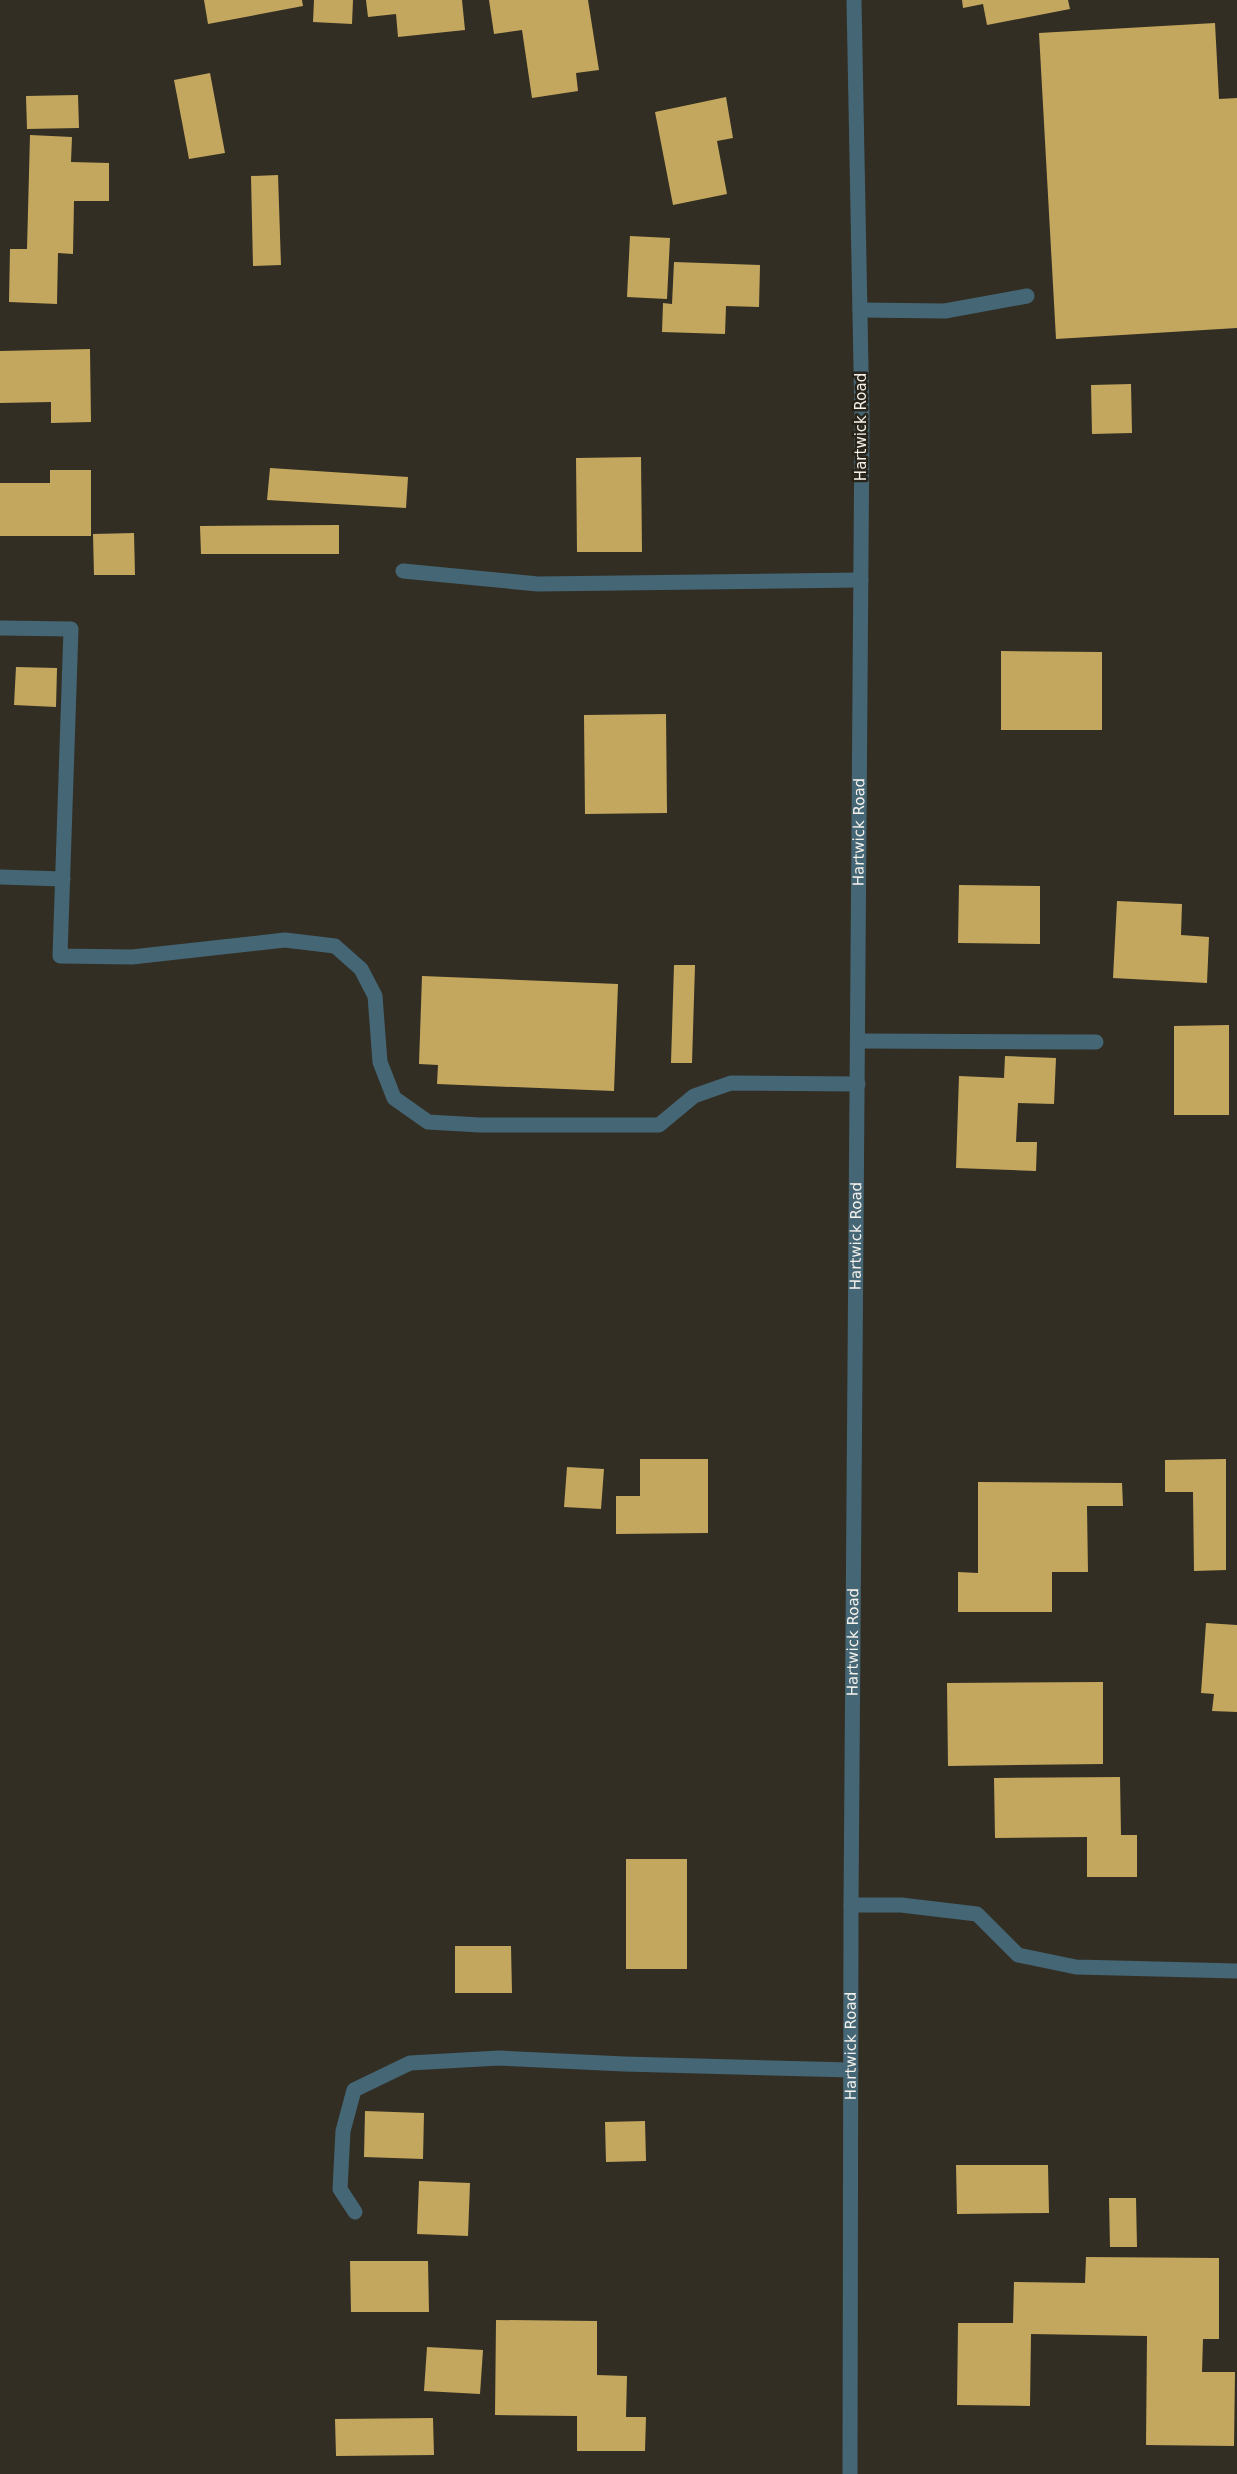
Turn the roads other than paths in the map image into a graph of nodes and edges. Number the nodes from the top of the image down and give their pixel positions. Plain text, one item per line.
1 (854, 0) edge
2 (1027, 296) dead end
3 (860, 310) junction
4 (403, 571) dead end
5 (861, 580) junction
6 (0, 628) edge
7 (0, 877) edge
8 (63, 879) junction
9 (859, 1041) junction
10 (1096, 1042) dead end
11 (858, 1084) junction
12 (851, 1905) junction
13 (1237, 1970) edge
14 (851, 2070) junction
15 (355, 2212) dead end
16 (850, 2474) edge

1 - 3 street, Hartwick Road
2 - 3 street
3 - 5 street, Hartwick Road
4 - 5 street
5 - 9 street, Hartwick Road
6 - 8 street
7 - 8 street
8 - 11 street
9 - 10 street
9 - 11 street, Hartwick Road
11 - 12 street, Hartwick Road
12 - 13 street
12 - 14 street, Hartwick Road
14 - 15 street
14 - 16 street, Hartwick Road

